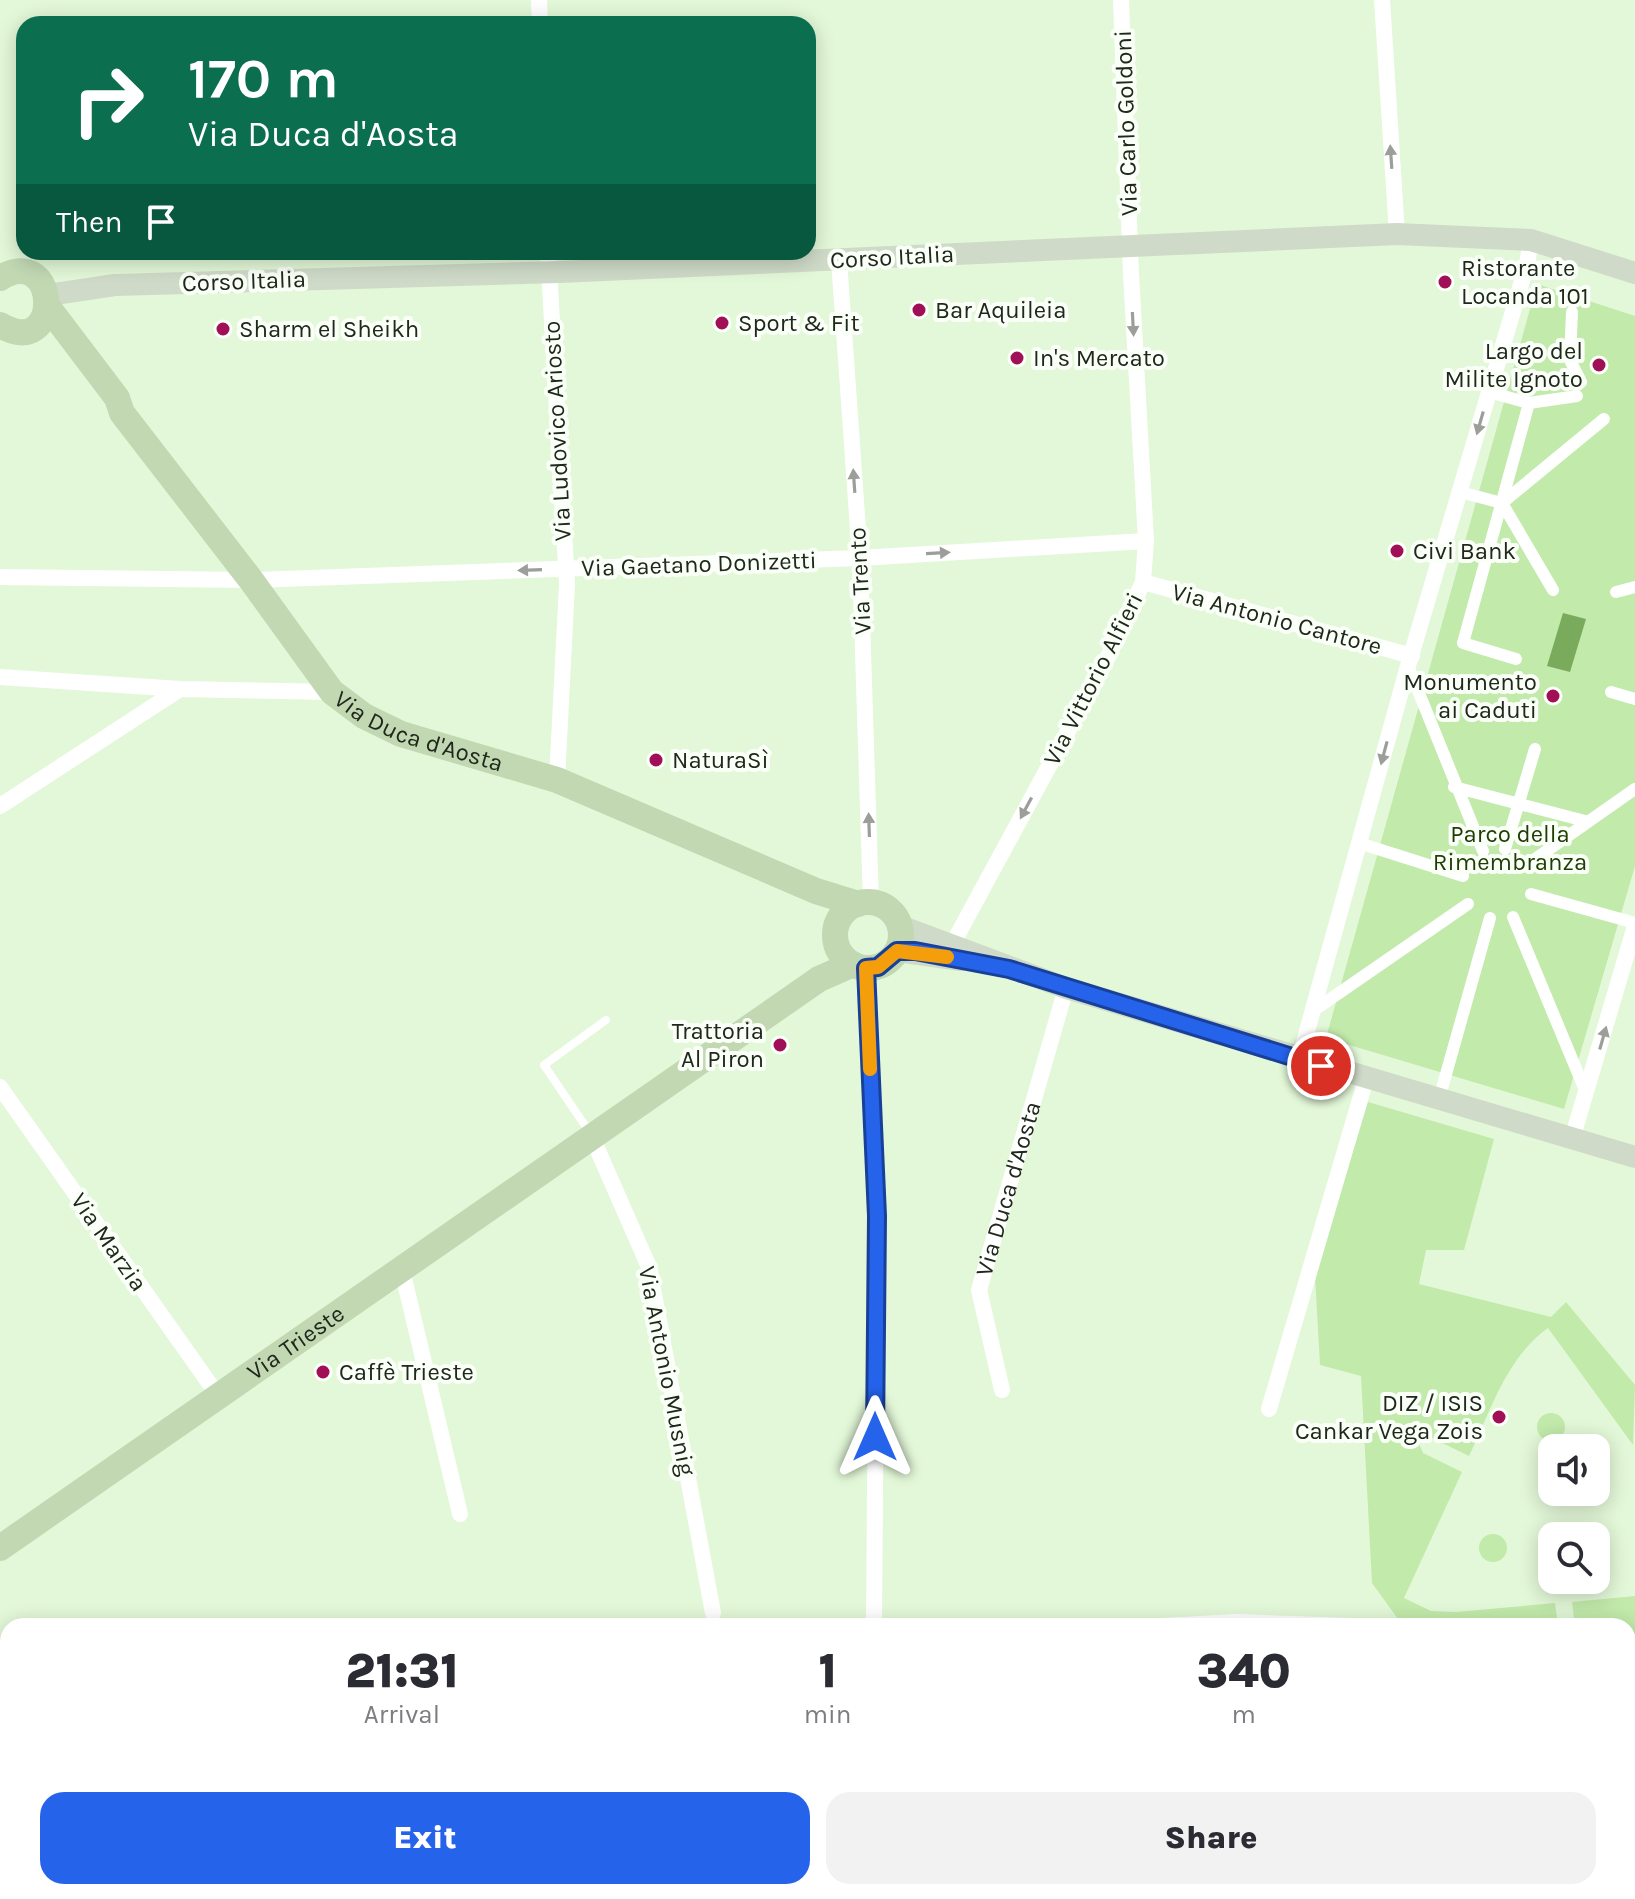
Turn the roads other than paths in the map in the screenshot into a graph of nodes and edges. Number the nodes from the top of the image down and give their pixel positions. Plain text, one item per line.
1 (1121, 0) edge
2 (1382, 0) edge
3 (1397, 234) junction
4 (1531, 240) junction
5 (1131, 246) junction
6 (839, 260) junction
7 (548, 262) edge
8 (6, 271) edge
9 (1635, 273) edge
10 (44, 310) junction
11 (1572, 312) dead end
12 (0, 325) edge
13 (1581, 382) dead end
14 (1489, 392) junction
15 (1577, 396) dead end
16 (1529, 403) junction
17 (1604, 419) dead end
18 (1460, 492) junction
19 (1502, 503) junction
20 (1146, 541) junction
21 (860, 558) junction
22 (566, 569) junction
23 (0, 577) edge
24 (251, 580) junction
25 (1143, 582) junction
26 (1635, 587) edge
27 (1553, 590) dead end
28 (1616, 592) dead end
29 (1516, 659) dead end
30 (1410, 661) junction
31 (0, 677) edge
32 (180, 689) junction
33 (332, 692) junction
34 (1611, 692) dead end
35 (1635, 699) edge
36 (1535, 749) dead end
37 (557, 780) junction
38 (1454, 787) junction
39 (1635, 789) edge
40 (1519, 803) junction
41 (0, 806) edge
42 (1585, 821) junction
43 (1359, 843) junction
44 (1505, 849) dead end
45 (1483, 851) dead end
46 (1528, 864) dead end
47 (1463, 876) dead end
48 (1531, 894) dead end
49 (1468, 904) dead end
50 (857, 908) junction
51 (1513, 917) dead end
52 (1490, 918) dead end
53 (1635, 925) edge
54 (898, 938) junction
55 (952, 945) junction
56 (852, 961) junction
57 (1009, 969) junction
58 (1066, 988) junction
59 (1313, 1011) junction
60 (606, 1020) dead end
61 (1299, 1060) junction
62 (1366, 1079) junction
63 (0, 1087) edge
64 (1587, 1095) junction
65 (1439, 1099) junction
66 (592, 1137) junction
67 (1572, 1139) junction
68 (1635, 1157) edge
69 (402, 1270) junction
70 (1002, 1390) dead end
71 (219, 1397) junction
72 (1269, 1409) dead end
73 (460, 1514) dead end
74 (0, 1548) edge
75 (713, 1613) dead end
76 (874, 1618) edge

1 - 5 street, Via Carlo Goldoni
3 -> 2 street
3 - 4 main road, Corso Italia
3 - 5 main road, Corso Italia
4 - 9 main road, Corso Italia
4 - 14 street
5 - 6 main road, Corso Italia
5 -> 20 street, Via Vittorio Alfieri
6 - 7 main road, Corso Italia
21 -> 6 street, Via Trento
7 - 10 main road, Corso Italia
7 - 22 street, Via Ludovico Ariosto
8 - 10 main road
10 - 12 main road
10 - 24 main road
11 - 13 street
14 - 16 street
14 -> 18 street
15 - 16 street
16 - 19 street
17 - 19 street
18 - 19 street
18 - 30 street
19 - 27 street
19 - 29 street
21 -> 20 street, Via Gaetano Donizetti
20 - 25 street, Via Vittorio Alfieri
21 - 22 street, Via Gaetano Donizetti
50 -> 21 street, Via Trento
22 -> 24 street, Via Gaetano Donizetti
22 - 37 street, Via Ludovico Ariosto
23 - 24 street, Via Gaetano Donizetti
24 - 33 main road
25 - 30 street, Via Antonio Cantore
25 -> 55 street, Via Vittorio Alfieri
26 - 28 street
30 - 38 street
30 -> 43 street
31 - 32 street, Via Duca d'Aosta
32 - 33 street, Via Duca d'Aosta
32 - 41 street
33 - 37 main road, Via Duca d'Aosta
34 - 35 street
36 - 40 street
37 - 50 main road, Via Duca d'Aosta
38 - 40 street
38 - 45 street
39 - 42 street
40 - 42 street
40 - 44 street
42 - 46 street
43 - 47 street
43 - 59 street
48 - 53 street
49 - 59 street
50 - 54 main road, Via Duca d'Aosta
50 - 56 main road
51 - 64 street
52 - 65 street
64 -> 53 street
54 - 55 main road, Via Duca d'Aosta
54 - 56 main road
54 - 57 main road, Via Duca d'Aosta
55 - 57 main road, Via Duca d'Aosta
56 - 66 main road, Via Trieste
56 - 76 street
57 - 58 main road, Via Duca d'Aosta
58 - 61 main road, Via Duca d'Aosta
58 - 70 street, Via Duca d'Aosta
59 - 61 street
60 - 66 lane
61 - 62 main road, Via Duca d'Aosta
62 - 65 main road, Via Duca d'Aosta
62 - 72 street
63 - 71 street, Via Marzia
64 - 67 street
65 - 67 main road, Via Duca d'Aosta
66 - 69 main road, Via Trieste
66 - 75 street, Via Antonio Musnig
67 - 68 main road, Via Duca d'Aosta
69 - 71 main road, Via Trieste
69 - 73 street
71 - 74 main road, Via Trieste

